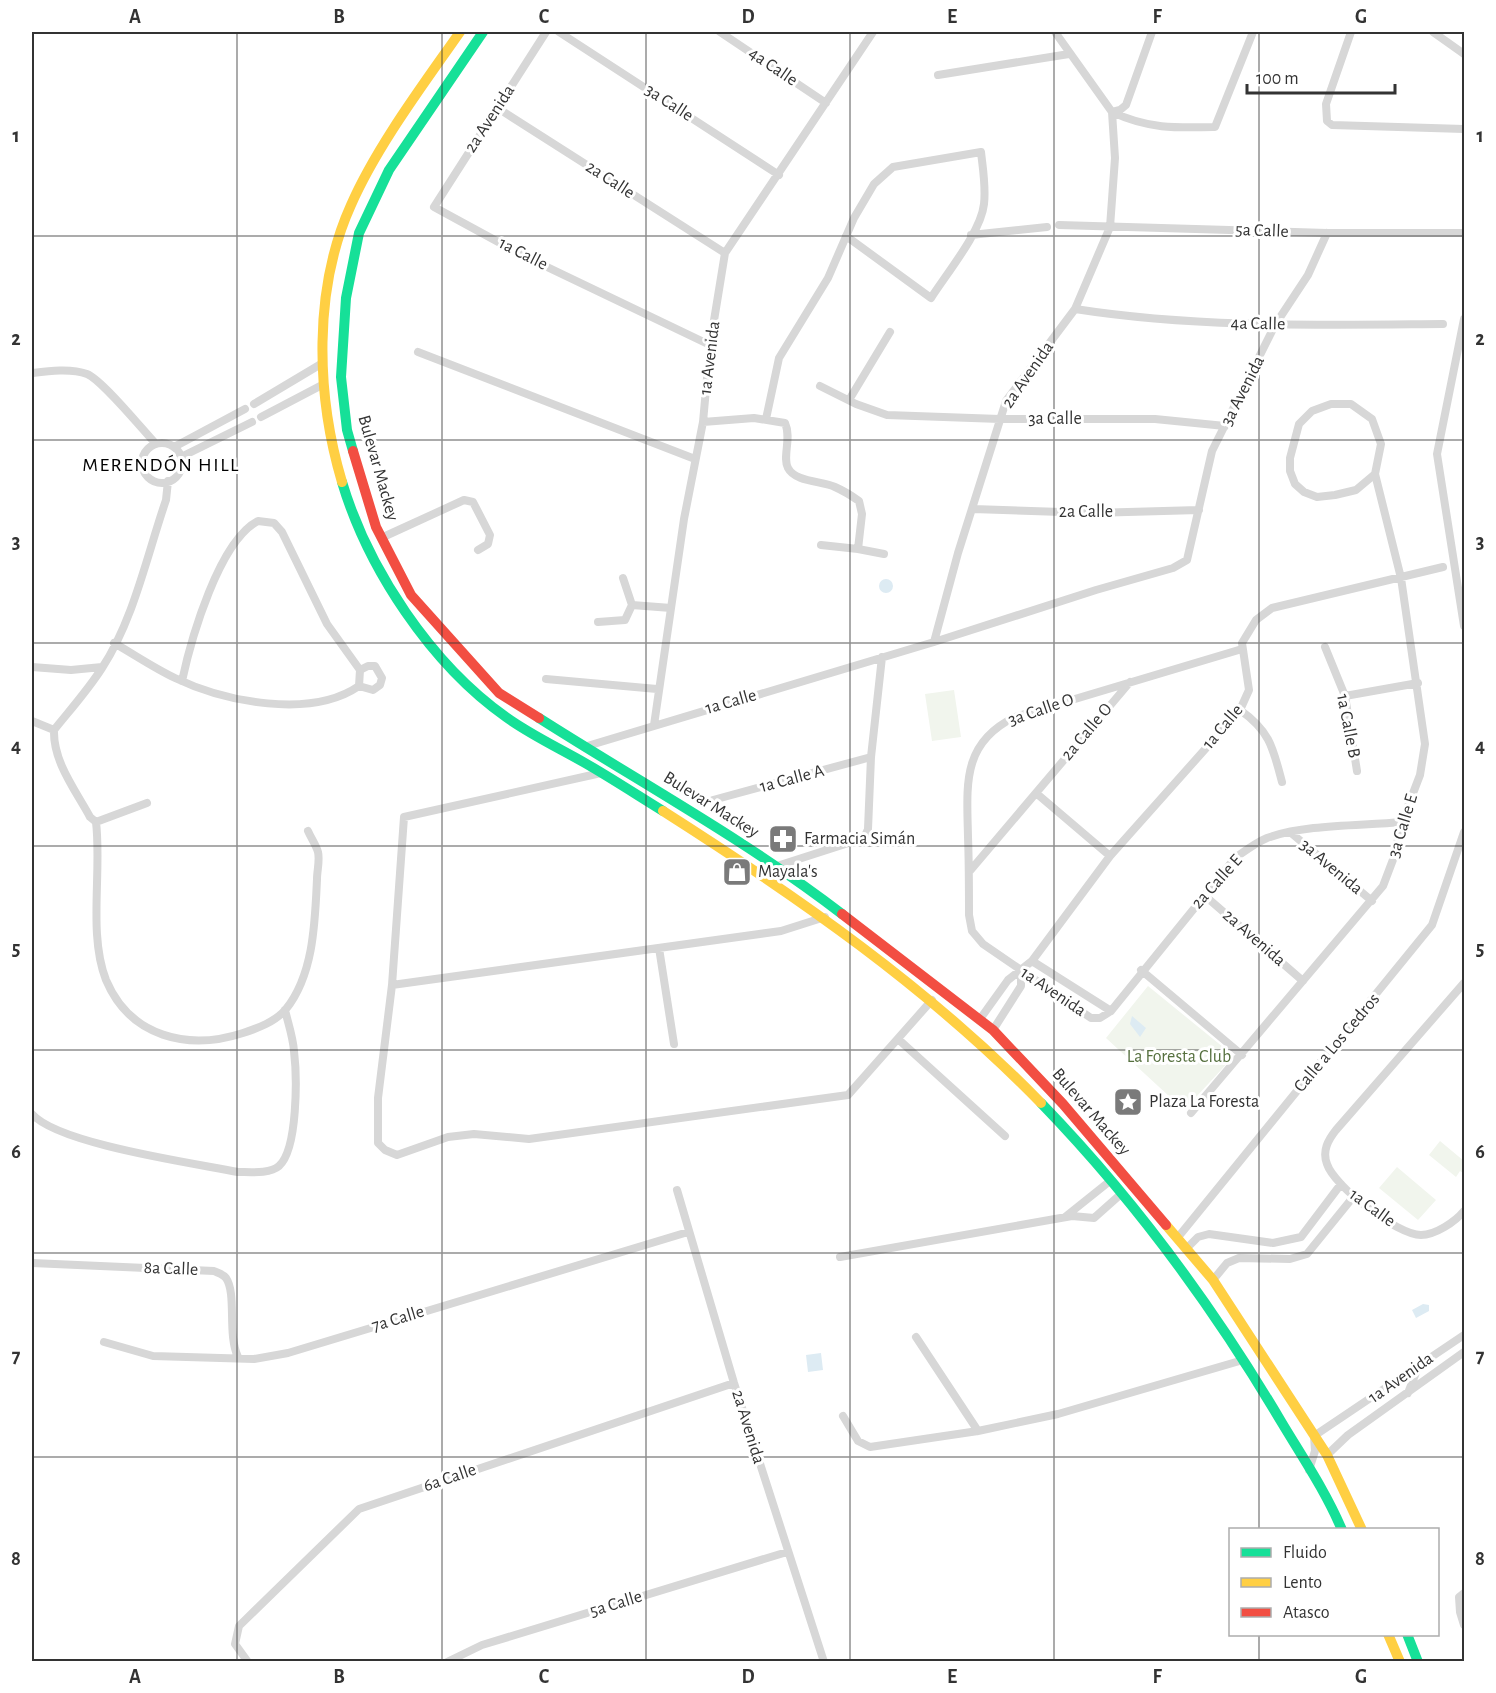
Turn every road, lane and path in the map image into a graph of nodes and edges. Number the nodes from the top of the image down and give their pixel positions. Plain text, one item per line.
1 (460, 32) edge
2 (483, 32) edge
3 (546, 32) edge
4 (559, 32) edge
5 (720, 32) edge
6 (873, 32) edge
7 (1055, 32) edge
8 (1152, 32) edge
9 (1253, 32) edge
10 (1351, 32) edge
11 (1433, 32) edge
12 (1069, 54) junction
13 (1464, 54) edge
14 (938, 75) dead end
15 (826, 103) junction
16 (496, 107) junction
17 (1112, 112) junction
18 (1464, 129) edge
19 (779, 175) junction
20 (434, 207) joint
21 (1059, 225) dead end
22 (1047, 227) dead end
23 (1110, 227) junction
24 (1327, 233) junction
25 (1464, 233) edge
26 (971, 235) junction
27 (846, 236) junction
28 (725, 253) junction
29 (1075, 309) junction
30 (1464, 319) edge
31 (1443, 324) dead end
32 (1275, 325) junction
33 (890, 332) dead end
34 (710, 345) junction
35 (417, 352) dead end
36 (321, 364) junction
37 (340, 369) junction
38 (32, 373) edge
39 (322, 385) junction
40 (820, 386) dead end
41 (849, 400) junction
42 (254, 404) dead end
43 (245, 408) dead end
44 (261, 417) dead end
45 (766, 419) junction
46 (1000, 419) junction
47 (252, 422) dead end
48 (703, 422) junction
49 (1225, 426) junction
50 (155, 444) junction
51 (174, 447) junction
52 (181, 457) junction
53 (695, 459) junction
54 (1375, 474) junction
55 (168, 481) junction
56 (973, 509) junction
57 (1199, 510) junction
58 (381, 538) junction
59 (821, 545) dead end
60 (858, 549) junction
61 (478, 550) dead end
62 (884, 554) dead end
63 (1187, 560) joint
64 (1443, 567) dead end
65 (623, 578) dead end
66 (1401, 578) junction
67 (632, 605) junction
68 (671, 608) junction
69 (598, 621) dead end
70 (1464, 626) edge
71 (934, 642) junction
72 (114, 643) junction
73 (1325, 647) dead end
74 (1242, 649) junction
75 (882, 657) junction
76 (32, 667) edge
77 (102, 668) junction
78 (360, 670) junction
79 (546, 679) dead end
80 (182, 681) junction
81 (1131, 681) junction
82 (1418, 683) junction
83 (359, 686) junction
84 (657, 689) junction
85 (1345, 696) junction
86 (1240, 710) junction
87 (32, 721) edge
88 (654, 725) junction
89 (54, 730) junction
90 (584, 747) junction
91 (871, 757) junction
92 (1357, 771) dead end
93 (601, 773) junction
94 (1282, 782) dead end
95 (1036, 793) junction
96 (713, 800) dead end
97 (147, 803) dead end
98 (96, 822) junction
99 (1402, 822) junction
100 (308, 831) dead end
101 (1290, 832) junction
102 (1464, 835) edge
103 (1110, 856) junction
104 (777, 866) junction
105 (969, 873) junction
106 (1204, 895) junction
107 (1371, 901) junction
108 (825, 917) junction
109 (659, 948) junction
110 (1032, 961) junction
111 (1142, 970) junction
112 (1021, 971) junction
113 (1303, 981) junction
114 (1464, 983) edge
115 (392, 985) junction
116 (932, 1000) junction
117 (285, 1010) junction
118 (1111, 1011) junction
119 (981, 1019) junction
120 (993, 1030) junction
121 (898, 1039) junction
122 (674, 1044) dead end
123 (1242, 1055) junction
124 (1191, 1113) dead end
125 (32, 1114) edge
126 (1005, 1136) dead end
127 (1110, 1181) junction
128 (1341, 1184) junction
129 (1135, 1188) junction
130 (677, 1190) dead end
131 (1121, 1194) junction
132 (1354, 1196) junction
133 (1464, 1211) edge
134 (1064, 1218) junction
135 (688, 1232) junction
136 (1179, 1236) junction
137 (1188, 1247) junction
138 (840, 1257) dead end
139 (32, 1263) edge
140 (1213, 1280) junction
141 (916, 1337) dead end
142 (1461, 1337) edge
143 (104, 1342) dead end
144 (1464, 1351) edge
145 (238, 1357) junction
146 (1244, 1360) junction
147 (1419, 1365) junction
148 (734, 1383) junction
149 (1407, 1394) junction
150 (843, 1416) dead end
151 (978, 1431) junction
152 (1314, 1436) junction
153 (1327, 1455) junction
154 (1309, 1470) junction
155 (1341, 1528) edge
156 (1361, 1528) edge
157 (787, 1552) junction
158 (1462, 1595) edge
159 (1464, 1625) edge
160 (1388, 1636) edge
161 (1407, 1636) edge
162 (246, 1660) edge
163 (447, 1662) edge
164 (824, 1662) edge
165 (1400, 1662) edge
166 (1418, 1662) edge

1 - 36 main road, Bulevar Mackey
2 - 37 main road, Bulevar Mackey
3 - 16 street, 2a Avenida
4 - 19 street, 3a Calle
5 - 15 street, 4a Calle
6 - 15 street, 1a Avenida
7 - 12 street
8 - 17 street
9 - 17 street
10 - 18 street
11 - 13 street
12 - 14 street
12 - 17 street
15 - 19 street, 1a Avenida
16 - 20 street, 2a Avenida
16 - 28 street, 2a Calle
17 - 23 street, 2a Avenida
19 - 28 street, 1a Avenida
20 - 34 street, 1a Calle
21 - 23 street, 5a Calle
22 - 26 street
23 - 24 street, 5a Calle
23 - 29 street, 2a Avenida
24 - 25 street, 5a Calle
24 - 32 street, 3a Avenida
26 - 27 street
26 - 27 street
27 - 45 street
28 - 34 street, 1a Avenida
29 - 32 street, 4a Calle
29 - 46 street, 2a Avenida
30 - 70 street
31 - 32 street, 4a Calle
32 - 49 street, 3a Avenida
33 - 41 street
34 - 48 street, 1a Avenida
35 - 53 street
36 - 37 main road
36 - 39 main road, Bulevar Mackey
36 - 42 street
37 - 39 main road
37 - 58 main road, Bulevar Mackey
38 - 50 street
39 - 44 street
39 - 93 main road, Bulevar Mackey
40 - 41 street, 3a Calle
41 - 46 street, 3a Calle
43 - 51 street
45 - 48 street
45 - 60 street
46 - 49 street, 3a Calle
46 - 56 street, 2a Avenida
47 - 52 street
48 - 53 street, 1a Avenida
49 - 57 street, 3a Avenida
50 - 51 street
50 - 55 street
51 - 52 street
52 - 55 street
53 - 68 street, 1a Avenida
54 - 54 street
54 - 66 street, 3a Calle E
55 - 72 street
56 - 57 street, 2a Calle
56 - 71 street, 2a Avenida
57 - 63 street, 3a Avenida
58 - 61 street
58 - 90 main road, Bulevar Mackey
59 - 60 street
60 - 62 street
63 - 71 street, 1a Calle
64 - 66 street
65 - 67 street
66 - 74 street
66 - 82 street, 3a Calle E
67 - 68 street
67 - 69 street
68 - 84 street, 1a Avenida
71 - 75 street, 1a Calle
72 - 77 street
72 - 80 street
73 - 85 street, 1a Calle B
74 - 81 street
74 - 86 street, 1a Calle
75 - 88 street, 1a Calle
75 - 91 street
76 - 77 street
77 - 89 street
78 - 80 street
78 - 83 street
78 - 83 street
79 - 84 street
80 - 83 street
81 - 95 street, 2a Calle O
81 - 105 street, 3a Calle O
82 - 85 street
82 - 99 street, 3a Calle E
84 - 88 street, 1a Avenida
85 - 92 street, 1a Calle B
86 - 94 street
86 - 103 street, 1a Calle
87 - 89 street
88 - 90 street, 1a Calle
89 - 98 street
90 - 104 main road, Bulevar Mackey
91 - 96 street, 1a Calle A
91 - 104 street
93 - 108 main road, Bulevar Mackey
93 - 115 street
95 - 103 street
95 - 105 street, 2a Calle O
97 - 98 street
98 - 117 street
99 - 101 street, 2a Calle E
99 - 107 street, 3a Calle E
100 - 117 street
101 - 106 street, 2a Calle E
101 - 107 street, 3a Avenida
102 - 136 street, Calle a Los Cedros
103 - 110 street, 1a Calle
104 - 119 main road, Bulevar Mackey
105 - 112 street, 1a Avenida
106 - 111 street, 2a Calle E
106 - 113 street, 2a Avenida
107 - 113 street, 3a Calle E
108 - 109 street
108 - 116 main road, Bulevar Mackey
109 - 115 street
109 - 122 street
110 - 112 street, 1a Calle
110 - 118 street, 1a Avenida
111 - 118 street, 2a Calle E
111 - 123 street
112 - 118 street, 1a Avenida
112 - 119 street, 1a Calle
112 - 120 street
113 - 123 street, 3a Calle E
114 - 128 street, 1a Calle
115 - 121 street
116 - 121 street
116 - 127 main road, Bulevar Mackey
117 - 125 street
119 - 120 main road, Bulevar Mackey
120 - 129 main road, Bulevar Mackey
121 - 126 street
123 - 124 street, 3a Calle E
127 - 129 main road
127 - 131 main road, Bulevar Mackey
127 - 134 street
128 - 132 street, 1a Calle
128 - 137 street
129 - 136 main road, Bulevar Mackey
130 - 135 street, 2a Avenida
131 - 134 street
131 - 146 main road, Bulevar Mackey
132 - 133 street, 1a Calle
132 - 140 street
134 - 138 street
135 - 145 street, 7a Calle
135 - 148 street, 2a Avenida
136 - 137 main road, Bulevar Mackey
137 - 140 main road, Bulevar Mackey
139 - 145 street, 8a Calle
140 - 152 main road, Bulevar Mackey
141 - 151 street
142 - 144 street
142 - 147 street, 1a Avenida
143 - 145 street, 7a Calle
144 - 149 street
146 - 151 street
146 - 154 main road, Bulevar Mackey
147 - 149 street
147 - 152 street, 1a Avenida
148 - 157 street, 2a Avenida
148 - 162 street, 6a Calle
149 - 153 street
150 - 151 street
152 - 153 main road, Bulevar Mackey
152 - 154 street
153 - 156 main road, Bulevar Mackey
154 - 155 main road, Bulevar Mackey
157 - 163 street, 5a Calle
157 - 164 street, 2a Avenida
158 - 159 street
160 - 165 main road
161 - 166 main road

